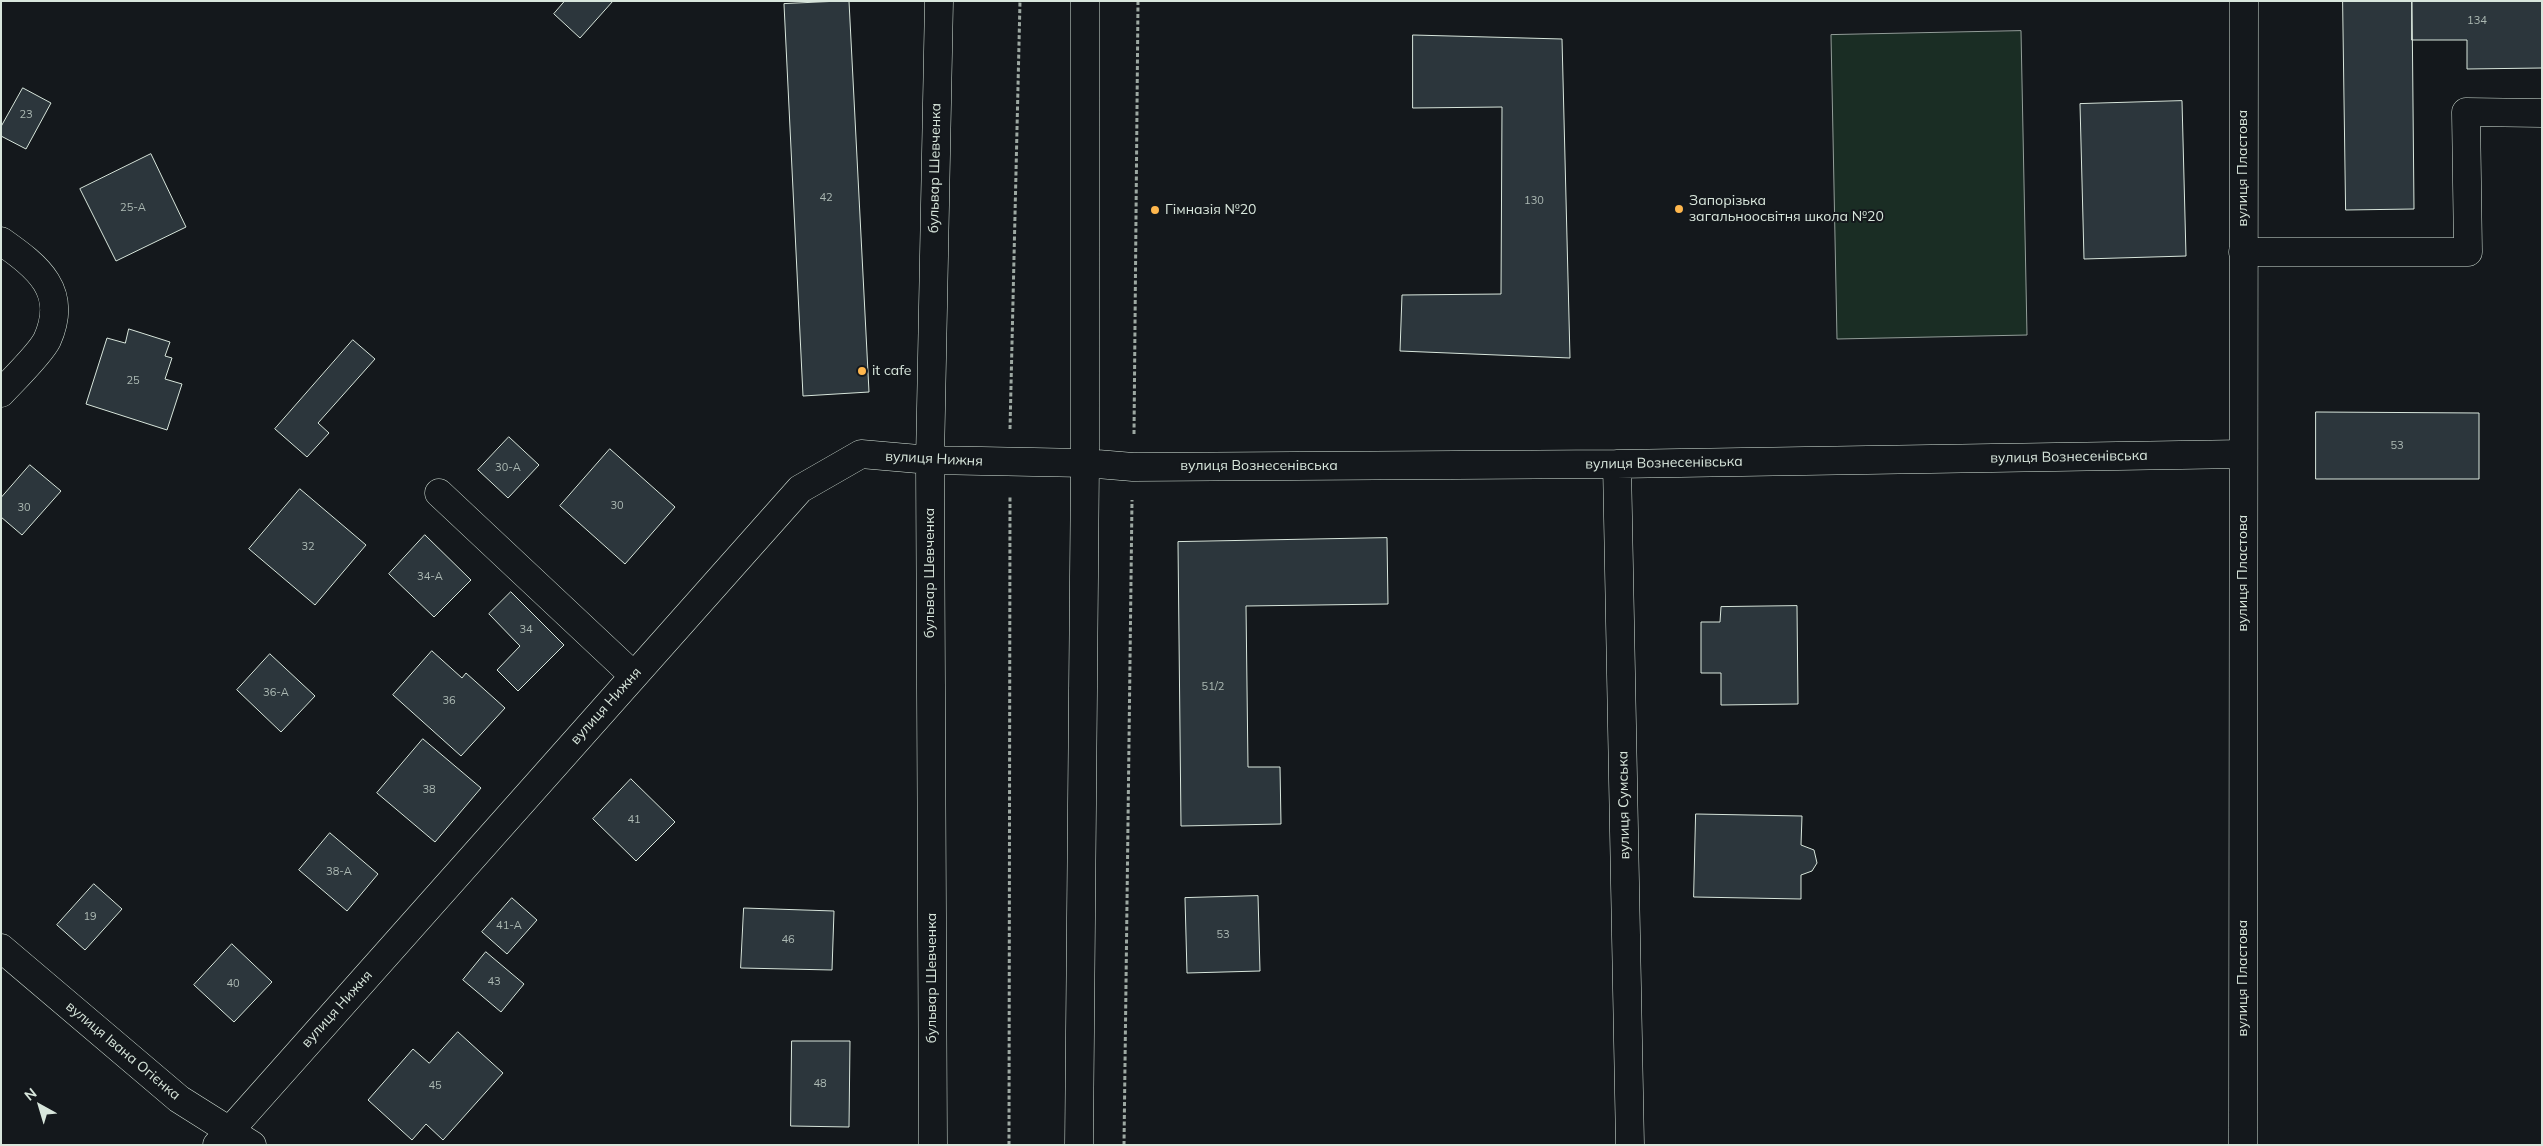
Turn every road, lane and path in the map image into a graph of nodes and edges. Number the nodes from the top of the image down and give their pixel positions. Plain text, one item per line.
1 (939, 1) edge
2 (1020, 1) edge
3 (1085, 1) edge
4 (1138, 1) edge
5 (2244, 1) edge
6 (2542, 113) edge
7 (1, 241) edge
8 (2243, 252) junction
9 (1, 393) edge
10 (2243, 454) junction
11 (930, 460) junction
12 (1010, 462) junction
13 (1085, 463) junction
14 (1617, 464) junction
15 (1133, 466) junction
16 (439, 493) dead end
17 (634, 675) junction
18 (1, 948) edge
19 (223, 1138) edge
20 (252, 1145) edge
21 (933, 1145) edge
22 (1009, 1145) edge
23 (1079, 1145) edge
24 (1124, 1145) edge
25 (1630, 1145) edge
26 (2243, 1145) edge

1 - 11 street, бульвар Шевченка
2 - 12 path
3 - 13 street
4 - 15 path
5 - 8 street, вулиця Пластова
6 - 8 street
7 - 9 street
8 - 10 street, вулиця Пластова
10 - 14 street, вулиця Вознесенівська
10 - 26 street, вулиця Пластова
11 - 12 street, вулиця Нижня
11 - 17 street, вулиця Нижня
11 - 21 street, бульвар Шевченка
12 - 13 street, вулиця Нижня
12 - 22 path
13 - 15 street, вулиця Вознесенівська
13 - 23 street
14 - 15 street, вулиця Вознесенівська
14 - 25 street, вулиця Сумська
15 - 24 path
16 - 17 street
17 - 19 street, вулиця Нижня
18 - 19 street, вулиця Івана Огієнка
19 - 20 street, вулиця Івана Огієнка

